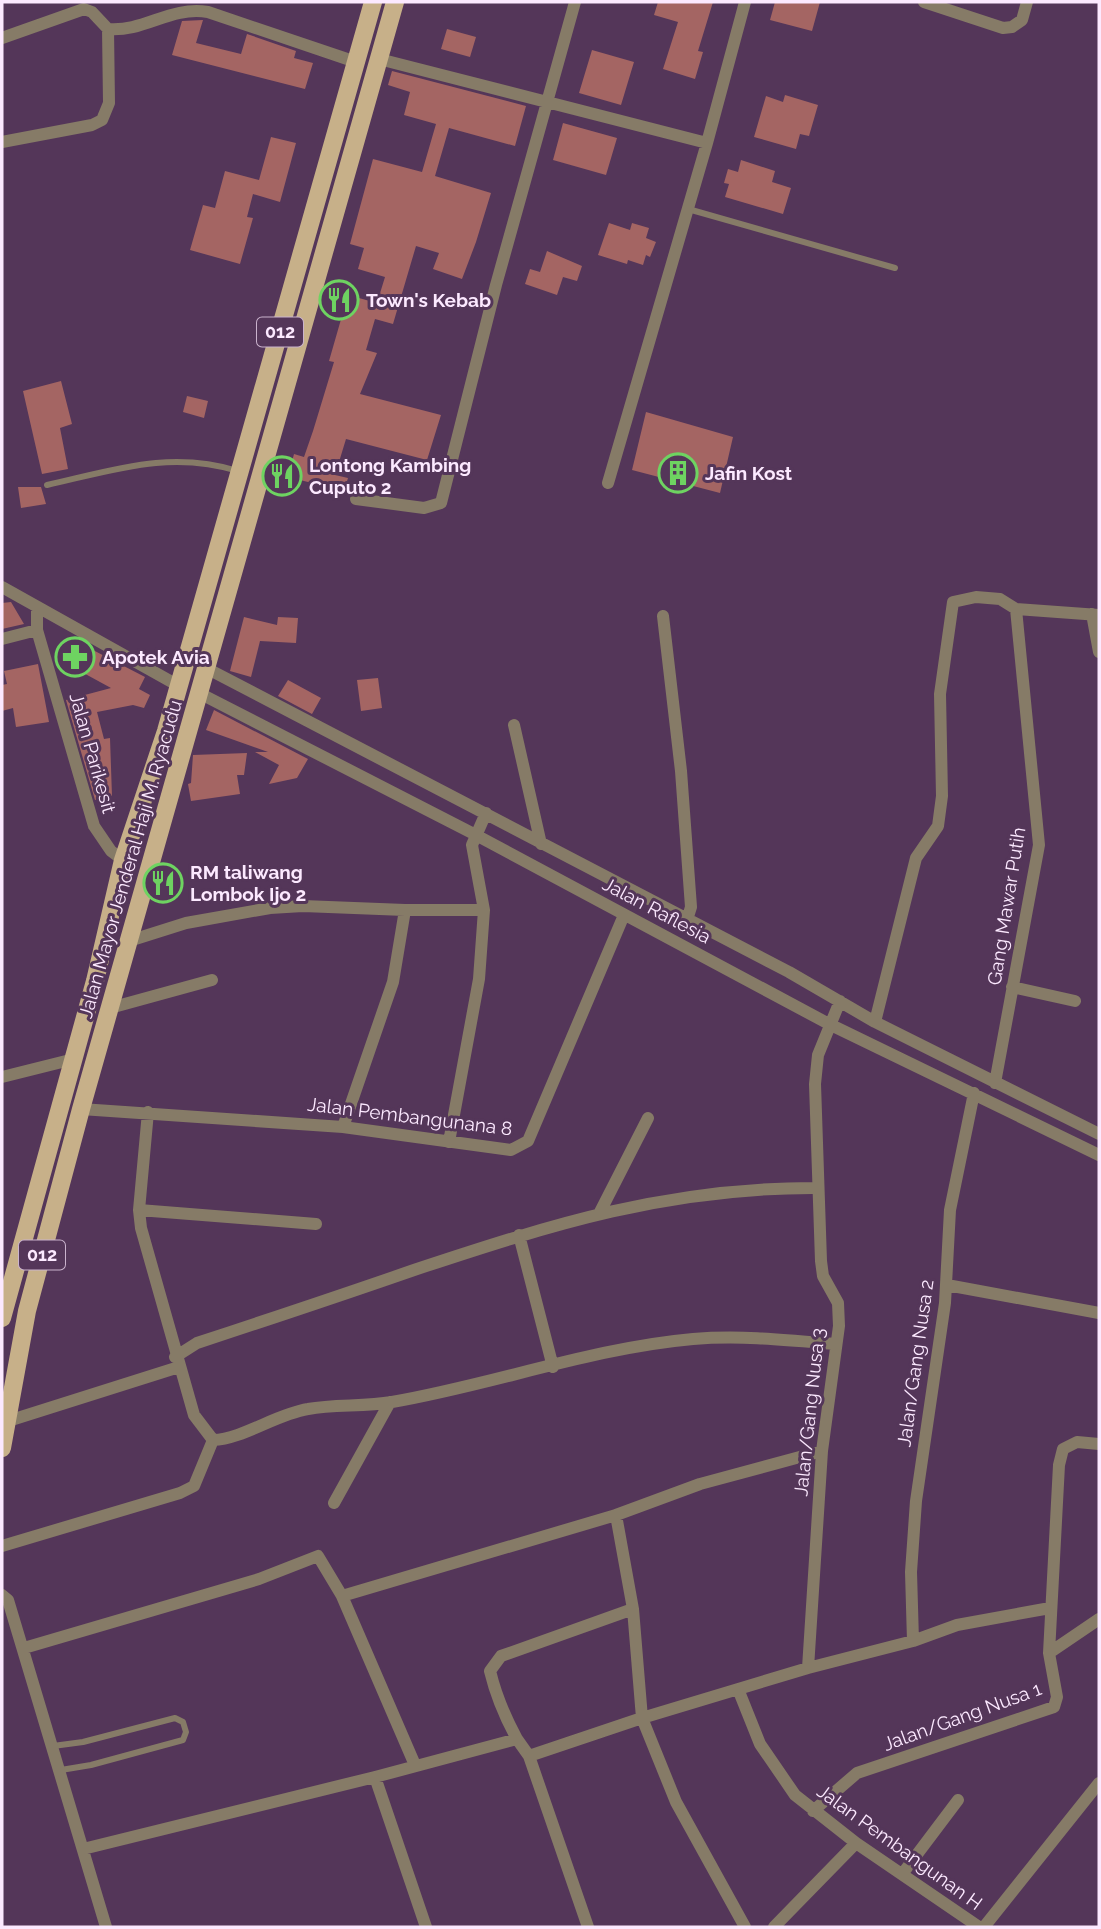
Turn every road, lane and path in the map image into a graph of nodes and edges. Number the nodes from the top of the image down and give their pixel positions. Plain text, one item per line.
1 (373, 2) edge
2 (379, 2) edge
3 (395, 2) edge
4 (575, 2) edge
5 (745, 2) edge
6 (924, 2) edge
7 (1027, 2) edge
8 (108, 29) junction
9 (363, 37) junction
10 (2, 38) edge
11 (379, 59) junction
12 (356, 62) junction
13 (547, 101) junction
14 (2, 142) edge
15 (707, 143) junction
16 (688, 209) junction
17 (895, 268) dead end
18 (241, 471) junction
19 (608, 483) dead end
20 (47, 485) dead end
21 (356, 499) dead end
22 (2, 587) edge
23 (37, 607) junction
24 (1016, 609) junction
25 (1095, 615) edge
26 (663, 616) dead end
27 (37, 630) junction
28 (2, 639) edge
29 (1099, 652) edge
30 (182, 676) junction
31 (202, 680) junction
32 (514, 724) dead end
33 (485, 815) junction
34 (475, 832) junction
35 (541, 844) junction
36 (122, 860) junction
37 (484, 909) junction
38 (405, 910) junction
39 (624, 915) junction
40 (687, 920) junction
41 (128, 946) junction
42 (212, 980) dead end
43 (95, 981) junction
44 (1012, 986) junction
45 (1075, 1001) dead end
46 (839, 1002) junction
47 (110, 1007) junction
48 (830, 1022) junction
49 (875, 1023) junction
50 (75, 1054) junction
51 (948, 1070) junction
52 (2, 1077) edge
53 (995, 1083) junction
54 (974, 1093) junction
55 (81, 1109) junction
56 (148, 1112) junction
57 (648, 1118) dead end
58 (343, 1127) junction
59 (1099, 1134) edge
60 (449, 1142) junction
61 (1099, 1155) edge
62 (818, 1188) junction
63 (139, 1210) junction
64 (600, 1212) junction
65 (316, 1224) dead end
66 (519, 1235) junction
67 (947, 1285) junction
68 (1099, 1313) edge
69 (2, 1318) edge
70 (835, 1344) junction
71 (177, 1362) junction
72 (553, 1367) junction
73 (390, 1402) junction
74 (5, 1422) junction
75 (212, 1440) junction
76 (1099, 1444) edge
77 (2, 1448) edge
78 (822, 1451) junction
79 (334, 1503) dead end
80 (616, 1514) junction
81 (2, 1546) edge
82 (2, 1595) edge
83 (342, 1596) junction
84 (1050, 1608) junction
85 (633, 1609) junction
86 (1099, 1619) edge
87 (913, 1641) junction
88 (24, 1648) junction
89 (1049, 1653) junction
90 (808, 1668) junction
91 (738, 1689) junction
92 (642, 1718) junction
93 (517, 1739) junction
94 (53, 1746) junction
95 (529, 1756) junction
96 (415, 1765) junction
97 (61, 1770) junction
98 (375, 1777) junction
99 (1099, 1783) edge
100 (958, 1800) dead end
101 (813, 1811) junction
102 (856, 1843) junction
103 (83, 1849) junction
104 (903, 1873) junction
105 (106, 1927) edge
106 (426, 1927) edge
107 (588, 1927) edge
108 (746, 1927) edge
109 (774, 1927) edge
110 (979, 1927) edge
111 (985, 1927) edge

1 - 9 main road, Jalan Mayor Jenderal Haji M. Ryacudu / 012
2 - 9 main road
3 - 11 main road, Jalan Mayor Jenderal Haji M. Ryacudu
4 - 13 street
5 - 15 street
6 - 7 street
8 - 10 street
8 - 12 street
8 - 14 street
9 - 12 main road, Jalan Mayor Jenderal Haji M. Ryacudu / 012
11 - 13 street
11 - 31 main road, Jalan Mayor Jenderal Haji M. Ryacudu
12 - 18 main road, Jalan Mayor Jenderal Haji M. Ryacudu / 012
13 - 15 street
13 - 21 street
15 - 16 street
16 - 17 lane
16 - 19 street
18 - 20 lane
18 - 30 main road, Jalan Mayor Jenderal Haji M. Ryacudu / 012
22 - 23 street
23 - 27 street, Jalan Parikesit
23 - 30 street
24 - 25 street
24 - 44 street, Gang Mawar Putih
24 - 49 street
25 - 29 street
26 - 40 street
27 - 28 street
27 - 36 street, Jalan Parikesit
30 - 36 main road, Jalan Mayor Jenderal Haji M. Ryacudu
31 - 33 street, Jalan Raflesia
31 - 34 street, Jalan Raflesia
31 - 41 main road, Jalan Mayor Jenderal Haji M. Ryacudu
32 - 35 street
33 - 34 street
33 - 35 street, Jalan Raflesia
34 - 37 street
34 - 39 street, Jalan Raflesia
35 - 40 street, Jalan Raflesia
36 - 43 main road, Jalan Mayor Jenderal Haji M. Ryacudu
37 - 38 street
37 - 60 street
38 - 41 street
38 - 58 street
39 - 48 street, Jalan Raflesia
39 - 60 street, Jalan Pembangunana 8
40 - 46 street, Jalan Raflesia
41 - 43 main road
41 - 47 main road, Jalan Mayor Jenderal Haji M. Ryacudu
42 - 47 street
43 - 50 main road, Jalan Mayor Jenderal Haji M. Ryacudu
44 - 45 street
44 - 53 street, Gang Mawar Putih
46 - 48 street, Jalan/Gang Nusa 3
46 - 49 street, Jalan Raflesia
47 - 50 main road
47 - 55 main road, Jalan Mayor Jenderal Haji M. Ryacudu / 012
48 - 51 street, Jalan Raflesia
48 - 62 street, Jalan/Gang Nusa 3
49 - 51 street, Jalan Raflesia
50 - 52 street
50 - 69 main road, Jalan Mayor Jenderal Haji M. Ryacudu / 012
51 - 53 street, Jalan Raflesia
51 - 54 street, Jalan Raflesia
53 - 59 street, Jalan Raflesia
54 - 61 street, Jalan Raflesia
54 - 67 street, Jalan/Gang Nusa 2
55 - 56 street, Jalan Pembangunana 8
55 - 74 main road, Jalan Mayor Jenderal Haji M. Ryacudu / 012
56 - 58 street, Jalan Pembangunana 8
56 - 63 street
57 - 64 street
58 - 60 street, Jalan Pembangunana 8
62 - 64 street
62 - 70 street, Jalan/Gang Nusa 3
63 - 65 street
63 - 71 street
64 - 66 street
66 - 71 street
66 - 72 street
67 - 68 street
67 - 87 street, Jalan/Gang Nusa 2
70 - 72 street
70 - 78 street, Jalan/Gang Nusa 3
71 - 74 street
71 - 75 street
72 - 73 street
73 - 75 street
73 - 79 street
74 - 77 main road, Jalan Mayor Jenderal Haji M. Ryacudu / 012
75 - 81 street
76 - 84 street, Jalan/Gang Nusa 1
78 - 80 street
78 - 90 street, Jalan/Gang Nusa 3
80 - 83 street
80 - 85 street
82 - 88 street
83 - 88 street
83 - 96 street
84 - 87 street
84 - 89 street, Jalan/Gang Nusa 1
85 - 92 street
85 - 93 street
86 - 89 street
87 - 90 street
88 - 94 street
89 - 101 street, Jalan/Gang Nusa 1
90 - 91 street
91 - 92 street
91 - 101 street, Jalan Pembangunan H
92 - 95 street
92 - 108 street
93 - 95 street
93 - 96 street
94 - 97 street
94 - 97 lane
95 - 107 street
96 - 98 street
97 - 103 street
98 - 103 street
98 - 106 street
99 - 111 street
100 - 104 street
101 - 102 street, Jalan Pembangunan H
102 - 104 street, Jalan Pembangunan H
102 - 109 street
103 - 105 street
104 - 110 street, Jalan Pembangunan H

